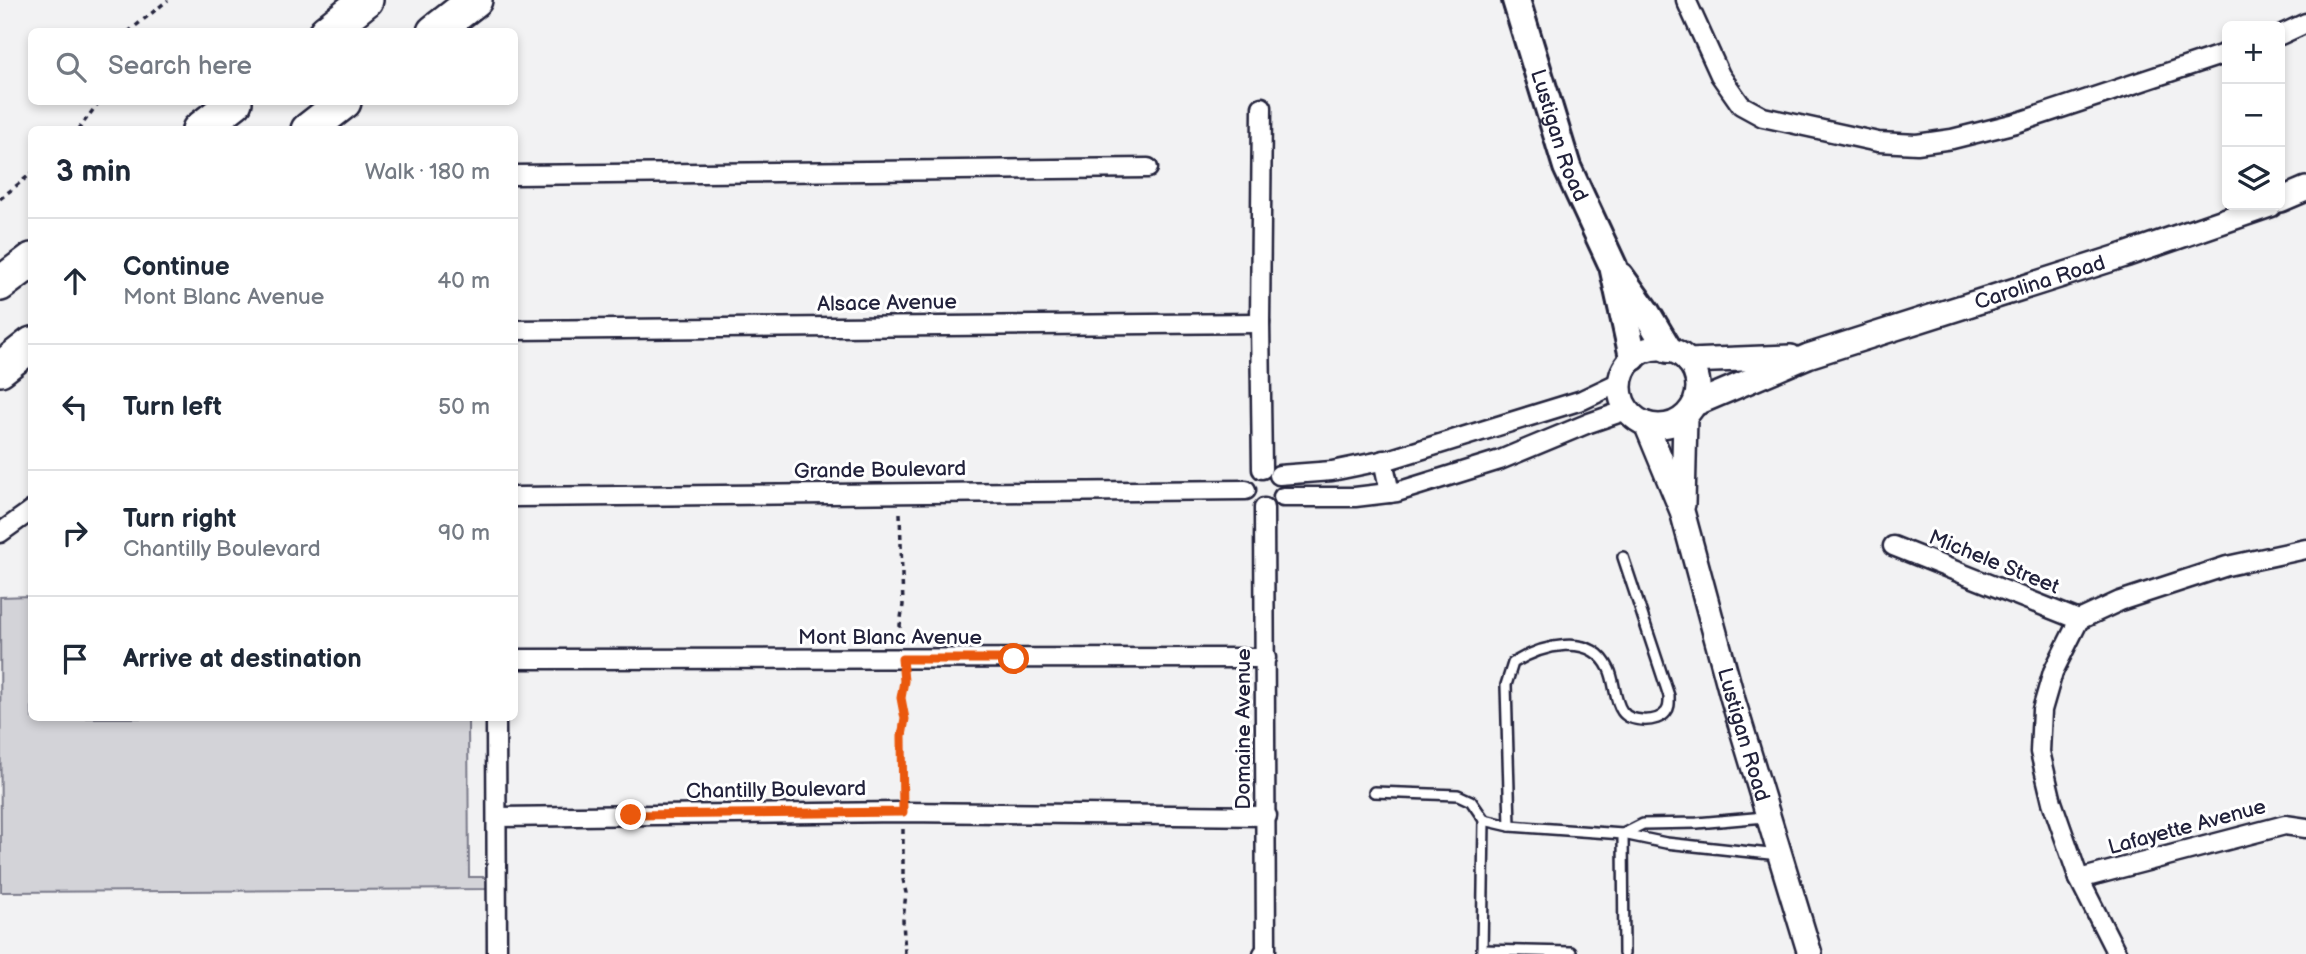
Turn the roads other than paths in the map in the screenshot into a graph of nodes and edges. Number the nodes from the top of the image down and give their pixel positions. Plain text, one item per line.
1 (366, 0) edge
2 (475, 0) edge
3 (1516, 0) edge
4 (1686, 0) edge
5 (2306, 23) edge
6 (331, 28) edge
7 (439, 28) edge
8 (2285, 33) edge
9 (2222, 55) edge
10 (231, 105) edge
11 (340, 105) edge
12 (1262, 107) dead end
13 (204, 126) edge
14 (313, 126) edge
15 (1148, 168) dead end
16 (518, 175) edge
17 (2306, 189) edge
18 (2285, 198) edge
19 (2256, 210) edge
20 (28, 263) edge
21 (1613, 266) junction
22 (0, 284) edge
23 (1260, 323) junction
24 (518, 330) edge
25 (28, 347) edge
26 (1678, 355) junction
27 (1808, 356) junction
28 (1633, 357) junction
29 (0, 369) edge
30 (1620, 382) junction
31 (1627, 410) junction
32 (1690, 410) junction
33 (1646, 424) junction
34 (1442, 444) junction
35 (1383, 460) junction
36 (1271, 472) junction
37 (1452, 476) junction
38 (1246, 490) junction
39 (1390, 493) junction
40 (518, 497) edge
41 (1283, 497) junction
42 (1264, 508) junction
43 (1682, 511) junction
44 (28, 513) edge
45 (0, 533) edge
46 (1893, 546) dead end
47 (2306, 550) edge
48 (1623, 557) dead end
49 (2079, 620) junction
50 (1266, 658) junction
51 (518, 659) edge
52 (496, 721) edge
53 (1374, 792) dead end
54 (1266, 816) junction
55 (1769, 816) junction
56 (497, 817) junction
57 (1484, 820) junction
58 (1510, 826) junction
59 (2306, 828) edge
60 (1623, 834) junction
61 (1780, 856) junction
62 (2079, 879) junction
63 (1264, 952) edge
64 (1482, 952) edge
65 (1571, 952) dead end
66 (497, 954) edge
67 (1623, 954) edge
68 (1810, 954) edge
69 (2116, 954) edge

1 - 6 highway
2 - 7 highway
3 - 21 main road, Lustigan Road
4 - 9 street
5 - 8 street
10 - 13 highway
11 - 14 highway
12 - 23 street
15 - 16 street
17 - 18 street
19 - 27 street, Carolina Road
20 - 22 highway
21 - 26 main road, Lustigan Road
21 - 28 main road, Lustigan Road
23 - 24 street, Alsace Avenue
23 - 36 street
25 - 29 highway
26 - 27 street, Carolina Road
26 - 28 street
26 - 32 street
27 - 32 street, Carolina Road
28 - 30 street
30 - 31 street
30 - 34 street
31 - 33 street
31 - 37 street
32 - 33 street
32 - 43 street, Lustigan Road
33 - 43 street, Lustigan Road
34 - 35 street
34 - 37 street
35 - 36 street
35 - 39 street
36 - 38 street
36 - 41 street
37 - 39 street
38 - 40 street, Grande Boulevard
38 - 42 street
39 - 41 street
41 - 42 street
42 - 50 street, Domaine Avenue
43 - 55 street, Lustigan Road
44 - 45 street
46 - 49 street, Michele Street
47 - 49 street
48 - 58 lane
49 - 62 street
50 - 51 street, Mont Blanc Avenue
50 - 54 street, Domaine Avenue
52 - 56 street
53 - 57 lane
54 - 56 street, Chantilly Boulevard
54 - 63 street, Domaine Avenue
55 - 60 lane
55 - 61 street, Lustigan Road
56 - 66 street
57 - 58 lane
57 - 64 lane
58 - 60 lane
59 - 62 street, Lafayette Avenue
60 - 61 lane
60 - 67 lane
61 - 68 street, Lustigan Road
62 - 69 street
64 - 65 lane

